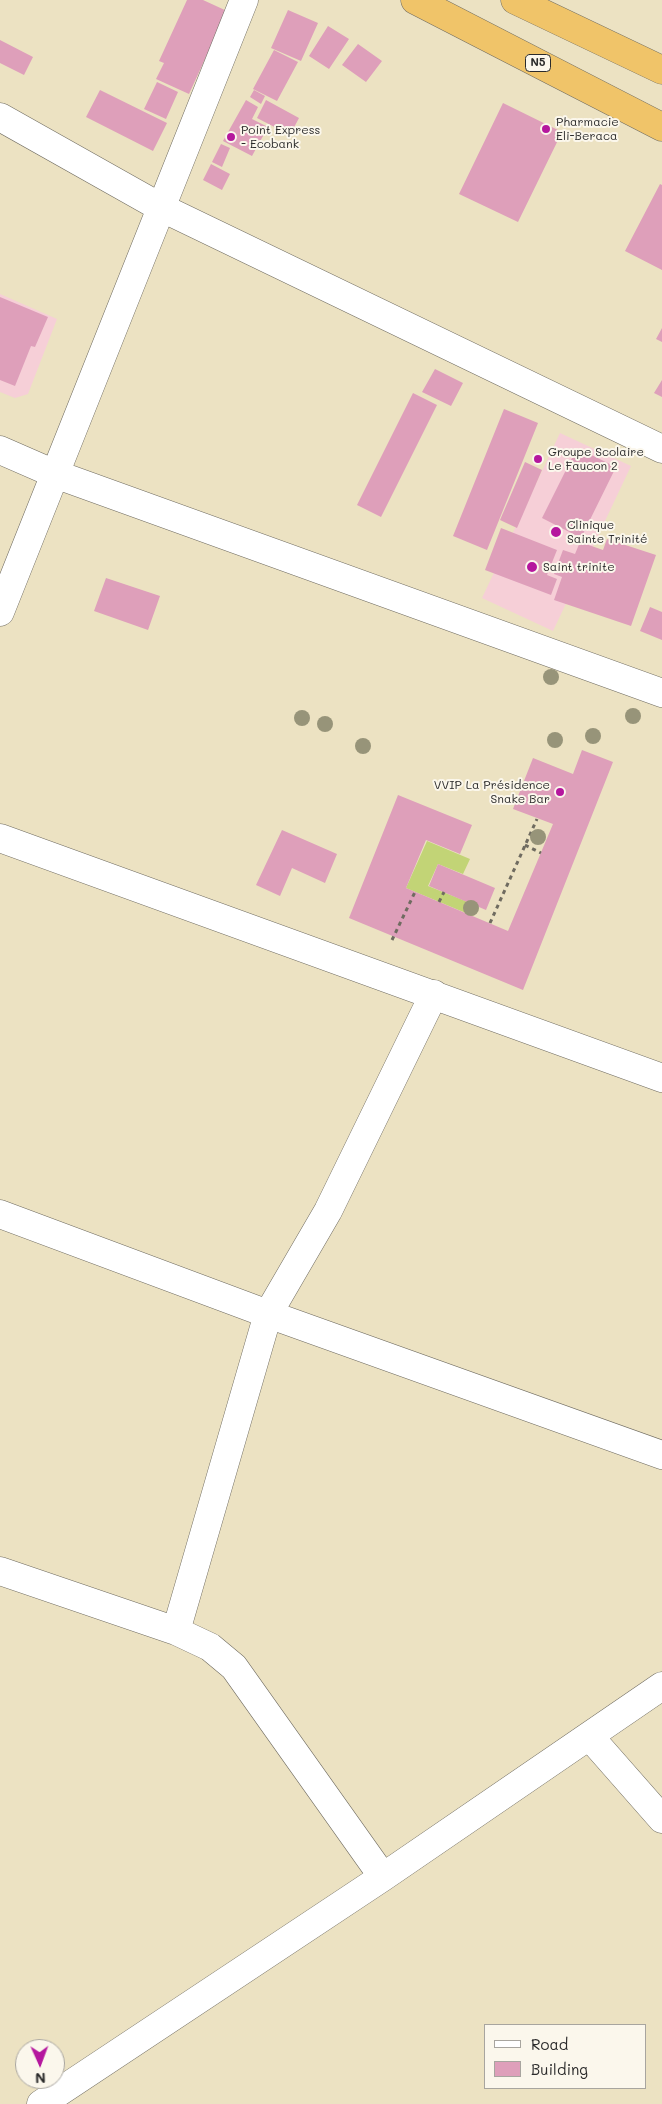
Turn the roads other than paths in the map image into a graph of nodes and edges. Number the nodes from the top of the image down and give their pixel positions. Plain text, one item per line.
1 (244, 0) edge
2 (415, 0) edge
3 (515, 0) edge
4 (662, 70) edge
5 (0, 116) edge
6 (662, 127) edge
7 (160, 208) junction
8 (662, 449) edge
9 (0, 450) edge
10 (55, 474) junction
11 (0, 612) edge
12 (662, 693) edge
13 (0, 838) edge
14 (434, 994) junction
15 (662, 1078) edge
16 (0, 1214) edge
17 (268, 1314) junction
18 (662, 1455) edge
19 (0, 1571) edge
20 (176, 1631) junction
21 (662, 1686) edge
22 (590, 1737) junction
23 (662, 1819) edge
24 (383, 1876) junction
25 (41, 2104) edge

1 - 7 street
2 - 6 highway, N5
3 - 4 highway
5 - 7 street
7 - 8 street
7 - 10 street
9 - 10 street
10 - 11 street
10 - 12 street
13 - 14 street
14 - 15 street
14 - 17 street
16 - 17 street
17 - 18 street
17 - 20 street
19 - 20 street
20 - 24 street
21 - 22 street
22 - 23 street
22 - 24 street
24 - 25 street

